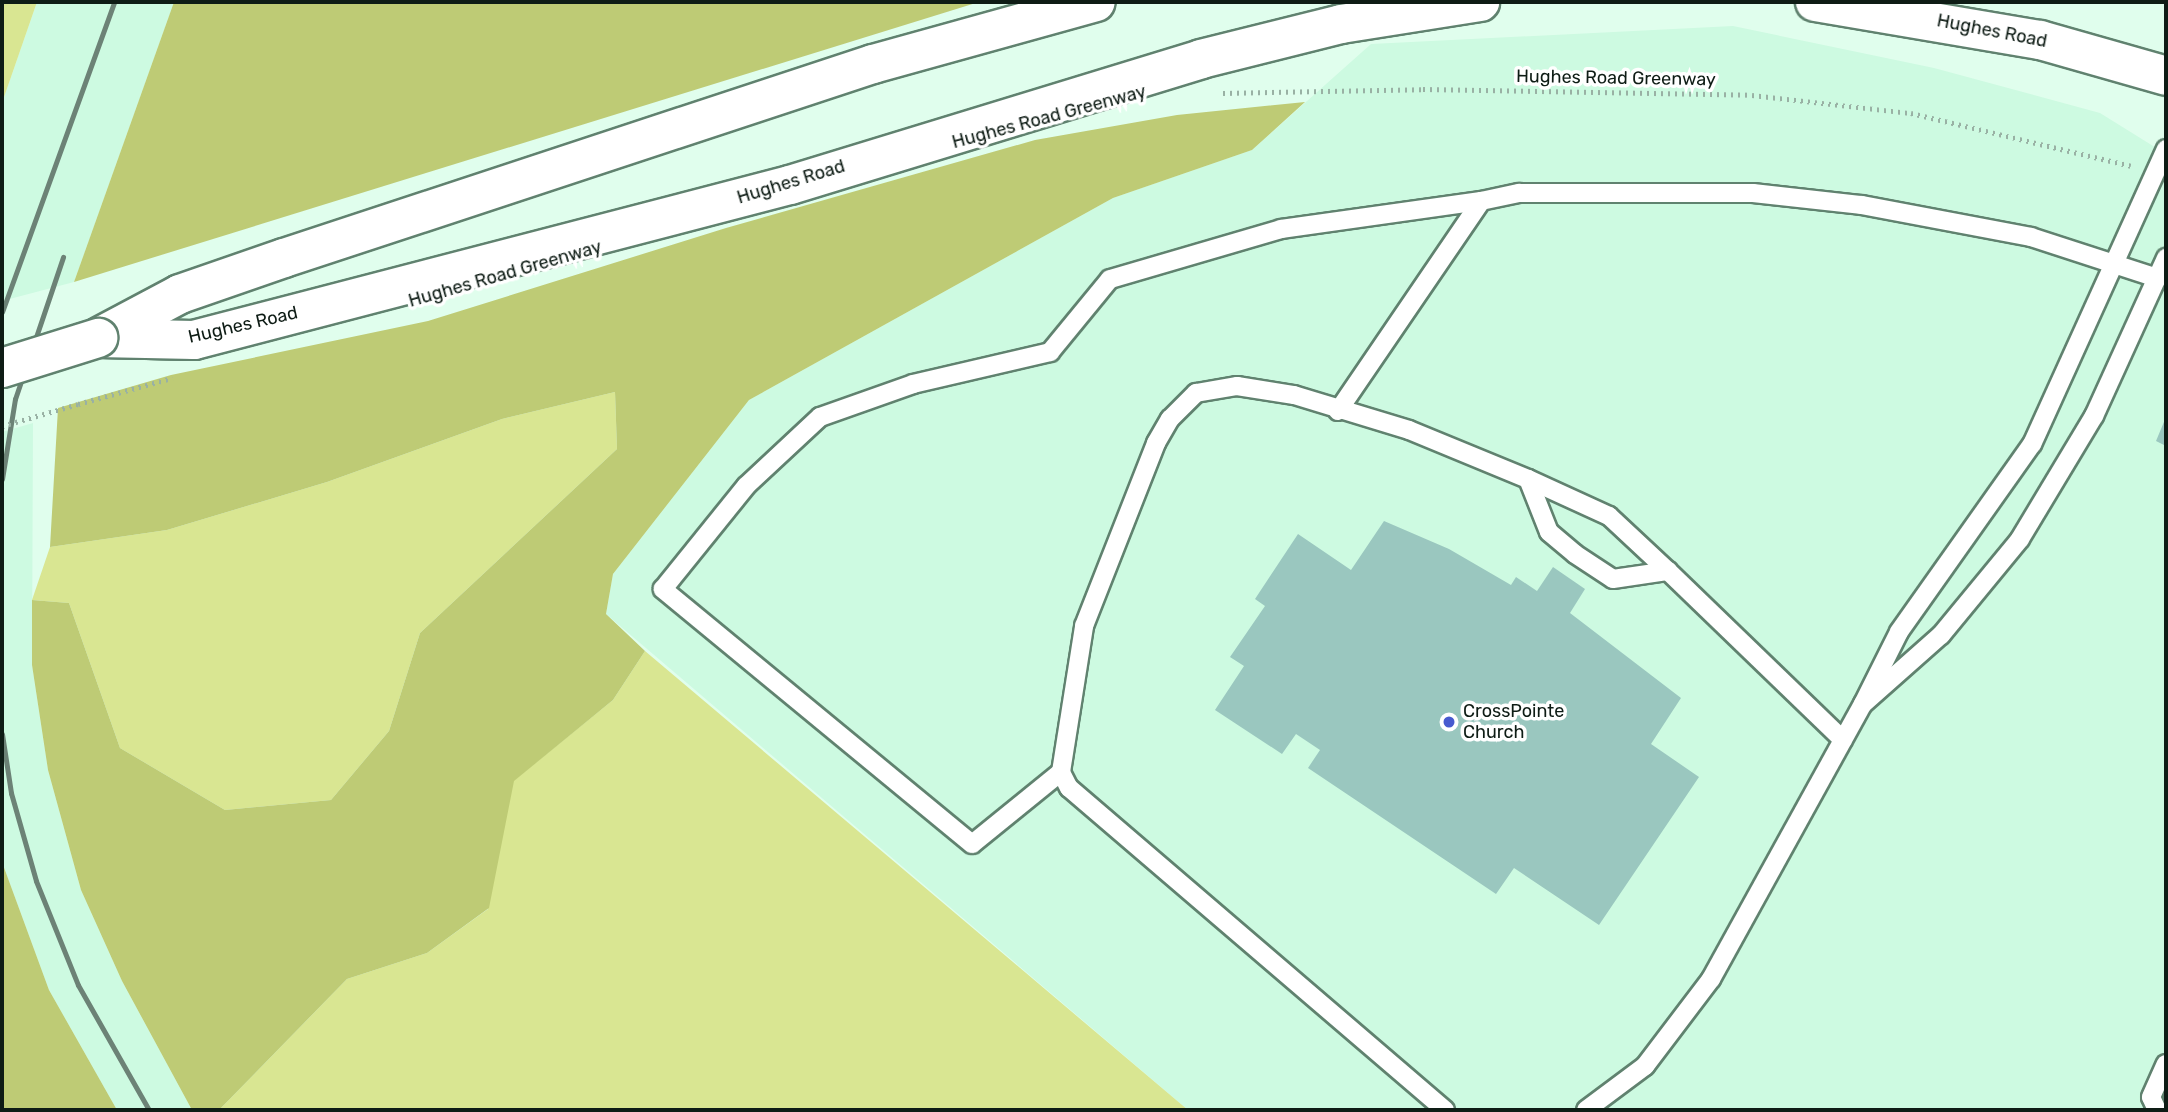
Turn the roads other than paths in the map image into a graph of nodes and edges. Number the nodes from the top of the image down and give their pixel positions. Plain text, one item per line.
1 (1096, 2) edge
2 (1480, 2) edge
3 (1815, 2) edge
4 (2166, 76) edge
5 (2166, 149) edge
6 (1481, 201) junction
7 (2166, 258) edge
8 (2117, 264) junction
9 (2157, 278) junction
10 (98, 338) junction
11 (2, 368) edge
12 (1338, 411) junction
13 (1528, 479) junction
14 (1668, 571) junction
15 (1863, 704) junction
16 (1843, 740) junction
17 (1061, 772) junction
18 (2166, 1064) edge
19 (1446, 1110) edge
20 (1586, 1110) edge
21 (2157, 1110) edge

1 - 10 main road, Hughes Road
2 - 10 main road, Hughes Road
3 - 4 main road, Hughes Road
5 - 8 lane
6 - 8 lane
6 - 12 lane
6 - 17 lane
7 - 9 lane
8 - 9 lane
8 - 15 lane
9 - 15 lane
10 - 11 main road, Hughes Road, bridge
12 - 13 lane
12 - 17 lane
13 - 14 lane
13 - 14 lane
14 - 16 lane
15 - 16 lane
16 - 20 lane
17 - 19 lane
18 - 21 lane

